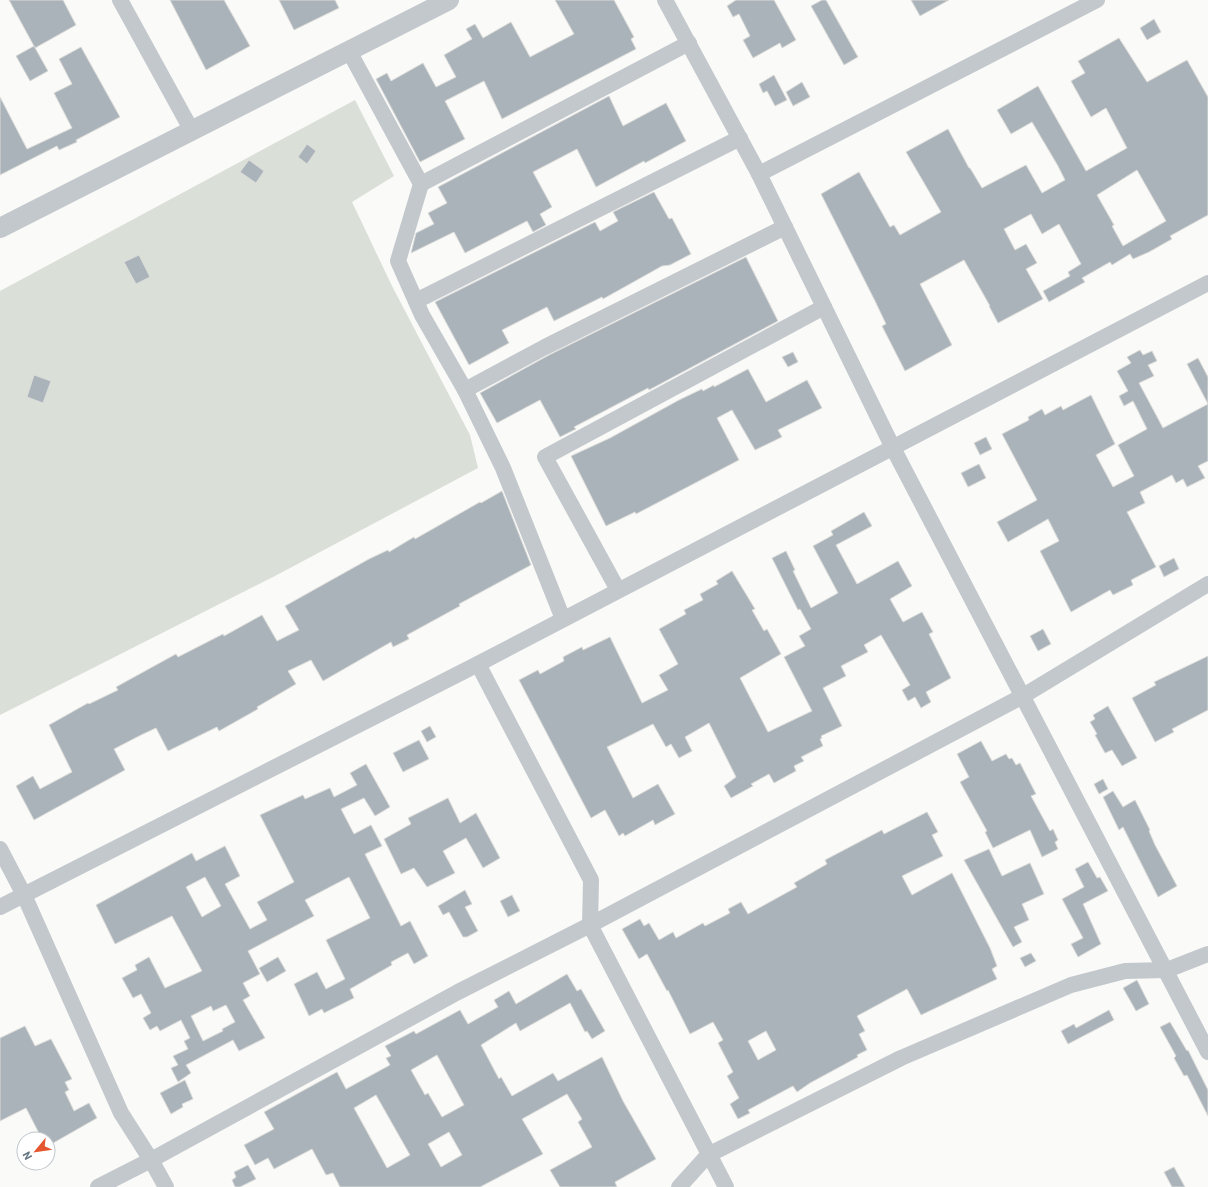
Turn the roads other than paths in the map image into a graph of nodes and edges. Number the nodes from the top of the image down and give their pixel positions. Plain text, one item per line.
1 (120, 0) edge
2 (449, 0) edge
3 (666, 0) edge
4 (1097, 0) edge
5 (689, 43) junction
6 (349, 51) junction
7 (192, 131) junction
8 (740, 138) junction
9 (759, 174) junction
10 (421, 184) junction
11 (785, 227) junction
12 (0, 228) edge
13 (1208, 283) edge
14 (416, 301) junction
15 (824, 306) junction
16 (465, 390) junction
17 (893, 448) junction
18 (1208, 584) edge
19 (618, 590) junction
20 (563, 619) junction
21 (478, 664) junction
22 (1023, 696) junction
23 (0, 850) edge
24 (24, 895) junction
25 (0, 907) edge
26 (590, 925) junction
27 (1208, 954) edge
28 (1167, 970) junction
29 (1208, 1052) edge
30 (708, 1155) junction
31 (151, 1160) junction
32 (98, 1187) edge
33 (166, 1187) edge
34 (679, 1187) edge
35 (726, 1187) edge

1 - 7 street
2 - 6 street
3 - 5 street
4 - 9 street
5 - 8 street
5 - 10 street
6 - 7 street
6 - 10 street
7 - 12 street
8 - 9 street
8 - 14 street
9 - 11 street
10 - 14 street
11 - 15 street
11 - 16 street
13 - 17 street
14 - 16 street
15 - 17 street
15 - 19 street
16 - 20 street
17 - 19 street
17 - 22 street
18 - 22 street
19 - 20 street
20 - 21 street
21 - 24 street
21 - 26 street
22 - 26 street
22 - 28 street
23 - 24 street
24 - 25 street
24 - 31 street
26 - 30 street
26 - 31 street
27 - 28 street
28 - 29 street
28 - 30 street
30 - 34 street
30 - 35 street
31 - 32 street
31 - 33 street

